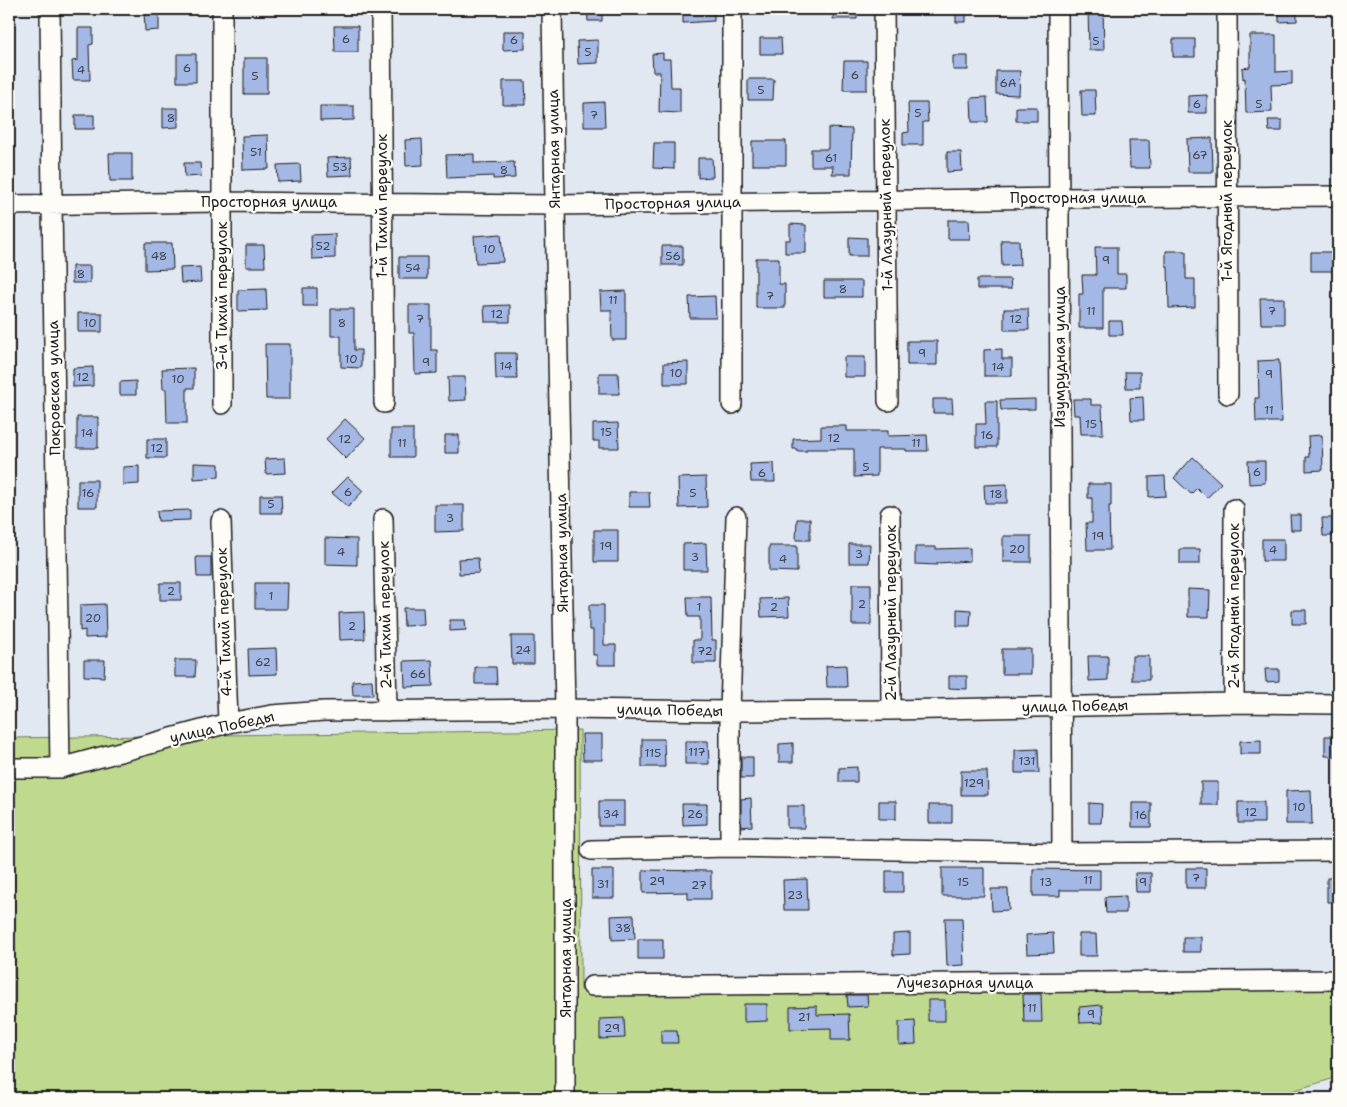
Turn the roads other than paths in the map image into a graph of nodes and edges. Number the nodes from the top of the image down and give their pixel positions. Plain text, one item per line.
1 (50, 9) edge
2 (222, 9) edge
3 (381, 9) edge
4 (552, 9) edge
5 (732, 9) edge
6 (884, 9) edge
7 (1058, 9) edge
8 (1227, 9) edge
9 (1338, 196) edge
10 (1227, 197) junction
11 (1059, 198) junction
12 (886, 200) junction
13 (222, 202) junction
14 (732, 202) junction
15 (382, 203) junction
16 (52, 204) junction
17 (9, 205) edge
18 (554, 205) junction
19 (1228, 394) dead end
20 (888, 401) dead end
21 (384, 403) dead end
22 (222, 404) dead end
23 (732, 404) dead end
24 (1234, 509) dead end
25 (890, 515) dead end
26 (736, 517) dead end
27 (383, 519) dead end
28 (221, 521) dead end
29 (1234, 703) junction
30 (1338, 704) edge
31 (1062, 706) junction
32 (565, 709) junction
33 (891, 710) junction
34 (387, 711) junction
35 (730, 711) junction
36 (228, 723) junction
37 (9, 768) edge
38 (60, 768) junction
39 (730, 847) junction
40 (591, 850) dead end
41 (1338, 851) edge
42 (1062, 853) junction
43 (1338, 980) edge
44 (592, 986) dead end
45 (565, 1098) edge

1 - 16 street, Покровская улица
2 - 13 street, 3-й Тихий переулок
3 - 15 street, 1-й Тихий переулок
4 - 18 street, Янтарная улица
5 - 14 street
6 - 12 street, 1-й Лазурный переулок
7 - 11 street, Изумрудная улица
8 - 10 street, 1-й Ягодный переулок
9 - 10 street, Просторная улица
10 - 11 street, Просторная улица
10 - 19 street, 1-й Ягодный переулок
11 - 12 street, Просторная улица
11 - 31 street, Изумрудная улица
12 - 14 street, Просторная улица
12 - 20 street, 1-й Лазурный переулок
13 - 15 street, Просторная улица
13 - 16 street, Просторная улица
13 - 22 street, 3-й Тихий переулок
14 - 18 street, Просторная улица
14 - 23 street
15 - 18 street, Просторная улица
15 - 21 street, 1-й Тихий переулок
16 - 17 street, Просторная улица
16 - 38 street, Покровская улица
18 - 32 street, Янтарная улица
24 - 29 street, 2-й Ягодный переулок
25 - 33 street, 2-й Лазурный переулок
26 - 35 street
27 - 34 street, 2-й Тихий переулок
28 - 36 street, 4-й Тихий переулок
29 - 30 street, улица Победы
29 - 31 street, улица Победы
31 - 33 street, улица Победы
31 - 42 street, Изумрудная улица
32 - 34 street, улица Победы
32 - 35 street, улица Победы
32 - 45 street, Янтарная улица
33 - 35 street, улица Победы
34 - 36 street, улица Победы
35 - 39 street
36 - 38 street, улица Победы
37 - 38 street, улица Победы
39 - 40 street
39 - 42 street
41 - 42 street
43 - 44 street, Лучезарная улица

